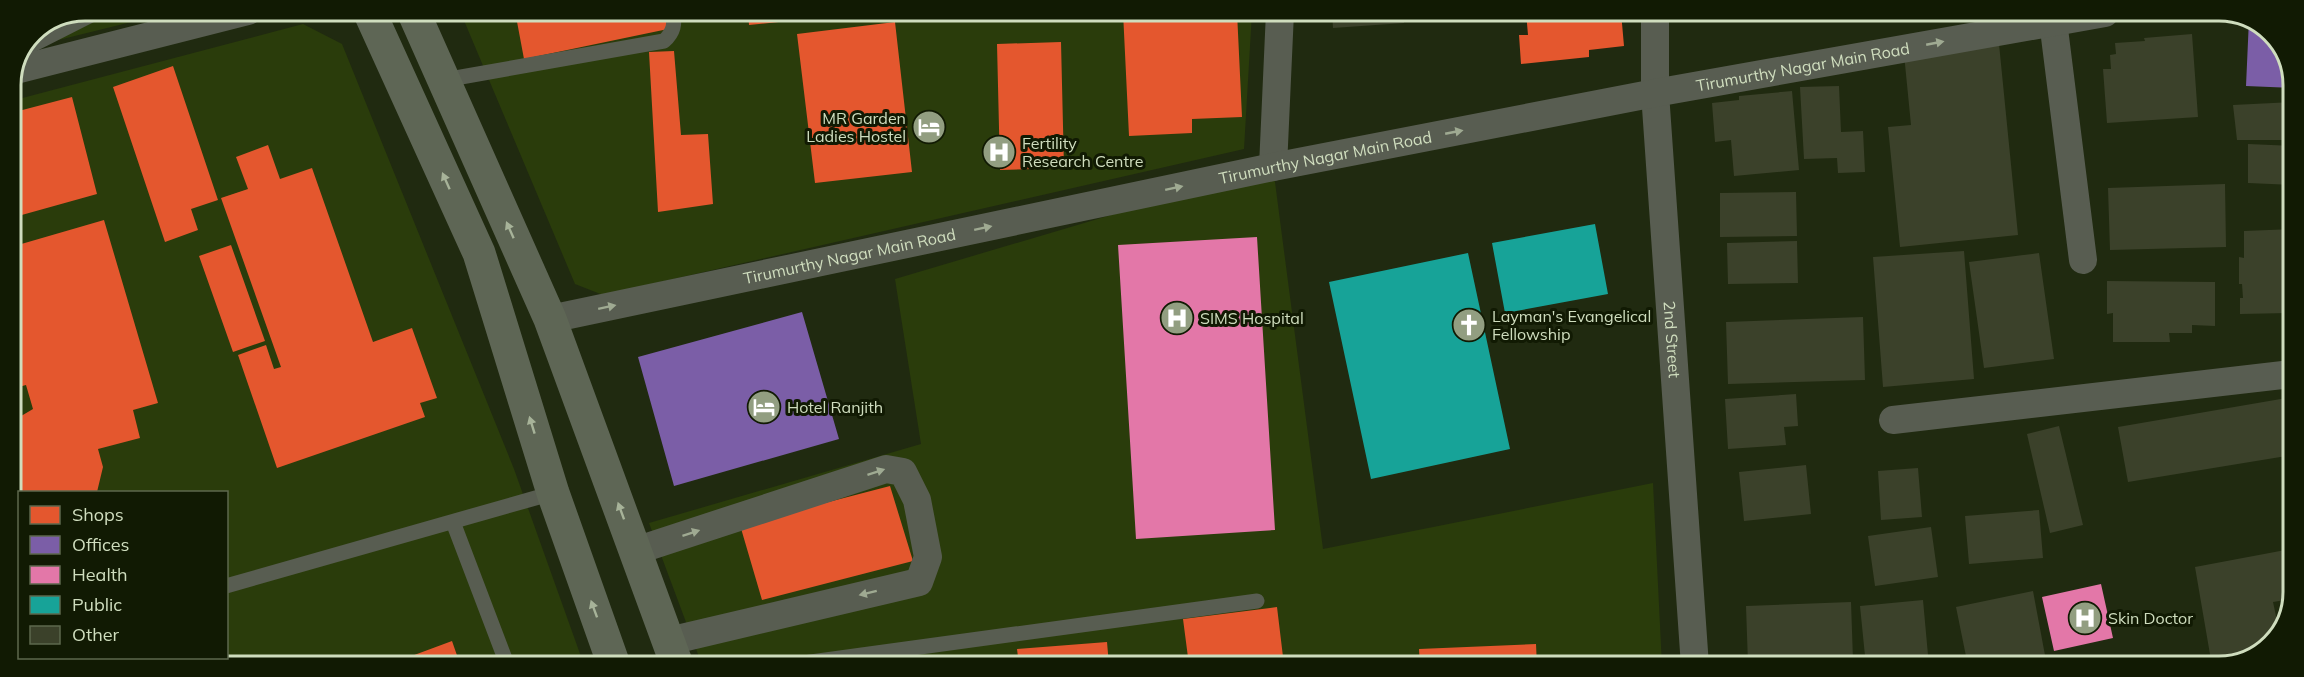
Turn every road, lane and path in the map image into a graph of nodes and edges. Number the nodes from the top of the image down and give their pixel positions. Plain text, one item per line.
1 (209, 21) edge
2 (374, 21) edge
3 (417, 21) edge
4 (675, 21) edge
5 (1280, 21) edge
6 (1655, 21) edge
7 (2033, 21) edge
8 (2053, 21) edge
9 (77, 22) edge
10 (39, 41) edge
11 (23, 68) edge
12 (444, 80) junction
13 (1655, 93) junction
14 (1273, 167) junction
15 (479, 253) junction
16 (2083, 260) dead end
17 (534, 284) junction
18 (550, 319) junction
19 (2283, 375) edge
20 (1893, 420) dead end
21 (553, 493) junction
22 (453, 522) junction
23 (635, 551) junction
24 (228, 585) edge
25 (1257, 601) dead end
26 (673, 653) edge
27 (504, 656) edge
28 (611, 656) edge
29 (855, 656) edge
30 (1694, 656) edge

1 - 11 street
15 -> 2 main road
3 - 12 main road
4 - 12 lane
5 - 14 street
6 - 13 street, 2nd Street
13 -> 7 street, Tirumurthy Nagar Main Road
8 - 16 street
9 - 10 lane
17 -> 12 main road
14 -> 13 street, Tirumurthy Nagar Main Road
13 - 30 street, 2nd Street
18 -> 14 street, Tirumurthy Nagar Main Road
15 - 17 main road
21 -> 15 main road
17 - 18 main road
23 -> 18 main road
19 - 20 street
21 - 22 lane
28 -> 21 main road
22 - 24 lane
22 - 27 lane
23 - 26 main road
23 -> 26 street
25 - 29 lane

